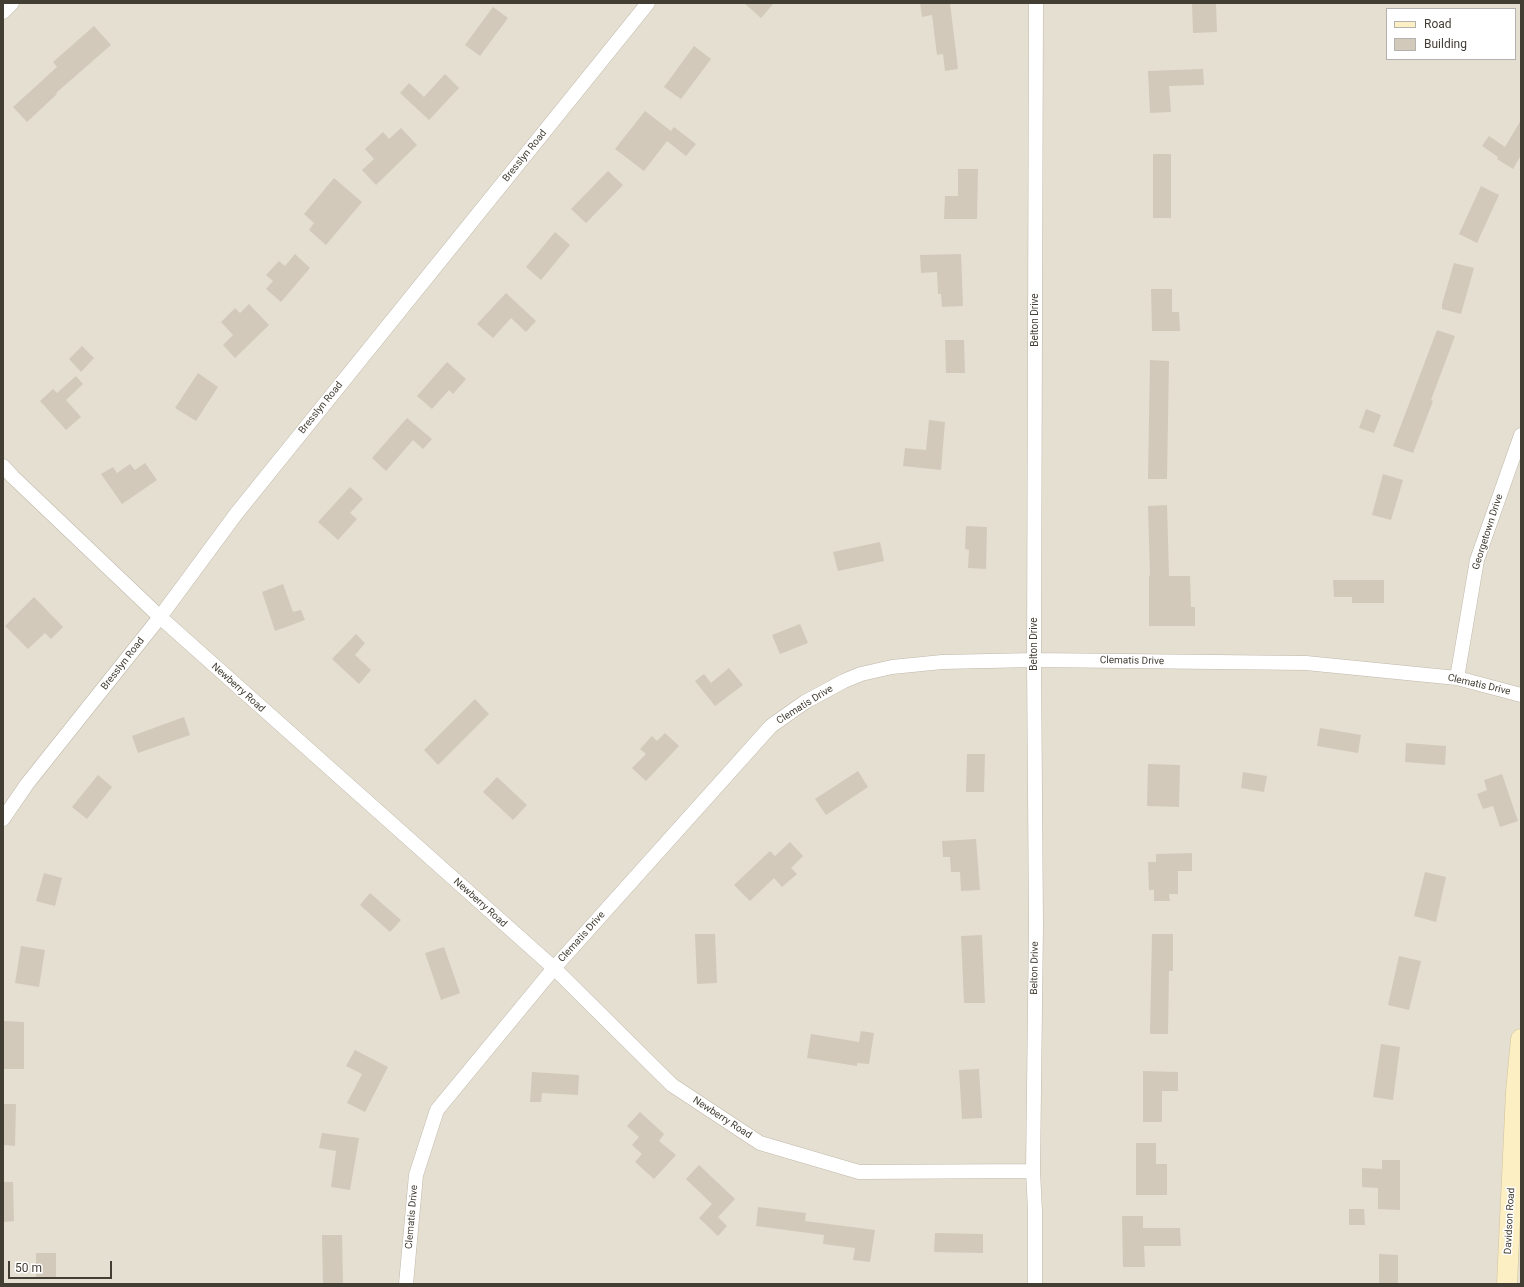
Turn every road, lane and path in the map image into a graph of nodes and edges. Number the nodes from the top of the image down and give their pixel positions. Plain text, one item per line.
1 (12, 3) edge
2 (648, 3) edge
3 (1036, 3) edge
4 (3, 12) edge
5 (1521, 435) edge
6 (3, 466) edge
7 (160, 617) junction
8 (1034, 660) junction
9 (1457, 678) junction
10 (1521, 695) edge
11 (3, 819) edge
12 (554, 968) junction
13 (1521, 1039) edge
14 (1033, 1170) junction
15 (406, 1284) edge
16 (1035, 1284) edge
17 (1507, 1284) edge

1 - 4 street
2 - 7 street, Bresslyn Road
3 - 8 street, Belton Drive
5 - 9 street, Georgetown Drive
6 - 7 street, Newberry Road
7 - 11 street, Bresslyn Road
7 - 12 street, Newberry Road
8 - 9 street, Clematis Drive
8 - 12 street, Clematis Drive
8 - 14 street, Belton Drive
9 - 10 street, Clematis Drive
12 - 14 street, Newberry Road
12 - 15 street, Clematis Drive
13 - 17 street, Davidson Road
14 - 16 street, Belton Drive

